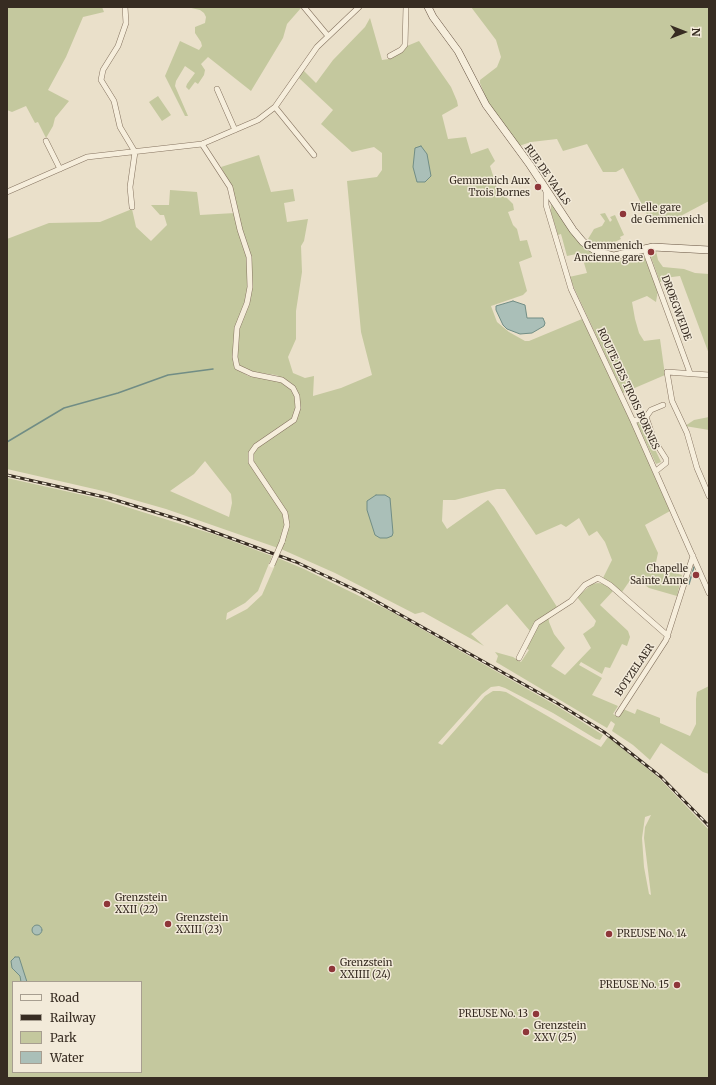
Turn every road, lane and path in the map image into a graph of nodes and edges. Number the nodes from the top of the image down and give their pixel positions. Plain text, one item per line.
1 (125, 7) edge
2 (304, 7) edge
3 (359, 7) edge
4 (406, 7) edge
5 (428, 7) edge
6 (328, 36) junction
7 (390, 56) dead end
8 (217, 89) dead end
9 (275, 107) junction
10 (235, 130) junction
11 (46, 141) dead end
12 (202, 144) junction
13 (136, 152) junction
14 (314, 155) dead end
15 (60, 169) junction
16 (546, 189) junction
17 (7, 192) edge
18 (132, 207) dead end
19 (646, 248) junction
20 (709, 250) edge
21 (690, 373) junction
22 (709, 375) edge
23 (663, 404) dead end
24 (646, 417) junction
25 (633, 421) junction
26 (656, 471) junction
27 (709, 496) edge
28 (693, 556) junction
29 (272, 564) dead end
30 (709, 592) edge
31 (668, 636) junction
32 (519, 658) dead end
33 (618, 714) dead end

1 - 13 street
2 - 6 street
3 - 6 street
4 - 7 street
5 - 16 main road, RUE DE VAALS
6 - 9 street
8 - 10 street
9 - 10 street
9 - 14 street
10 - 12 street
11 - 15 street
12 - 13 street
12 - 29 street, bridge
13 - 15 street
13 - 18 street
15 - 17 street
16 - 19 main road, RUE DE VAALS
16 - 25 street, ROUTE DES TROIS BORNES
19 - 20 main road, RUE DE VAALS
19 - 21 street, DROEGWEIDE
21 - 22 street
21 - 27 street
23 - 24 street
24 - 25 street
24 - 26 street
25 - 26 street, ROUTE DES TROIS BORNES
26 - 28 street, ROUTE DES TROIS BORNES
28 - 30 street, ROUTE DES TROIS BORNES
28 - 31 street, BOTZELAER
31 - 32 street
31 - 33 street, BOTZELAER

